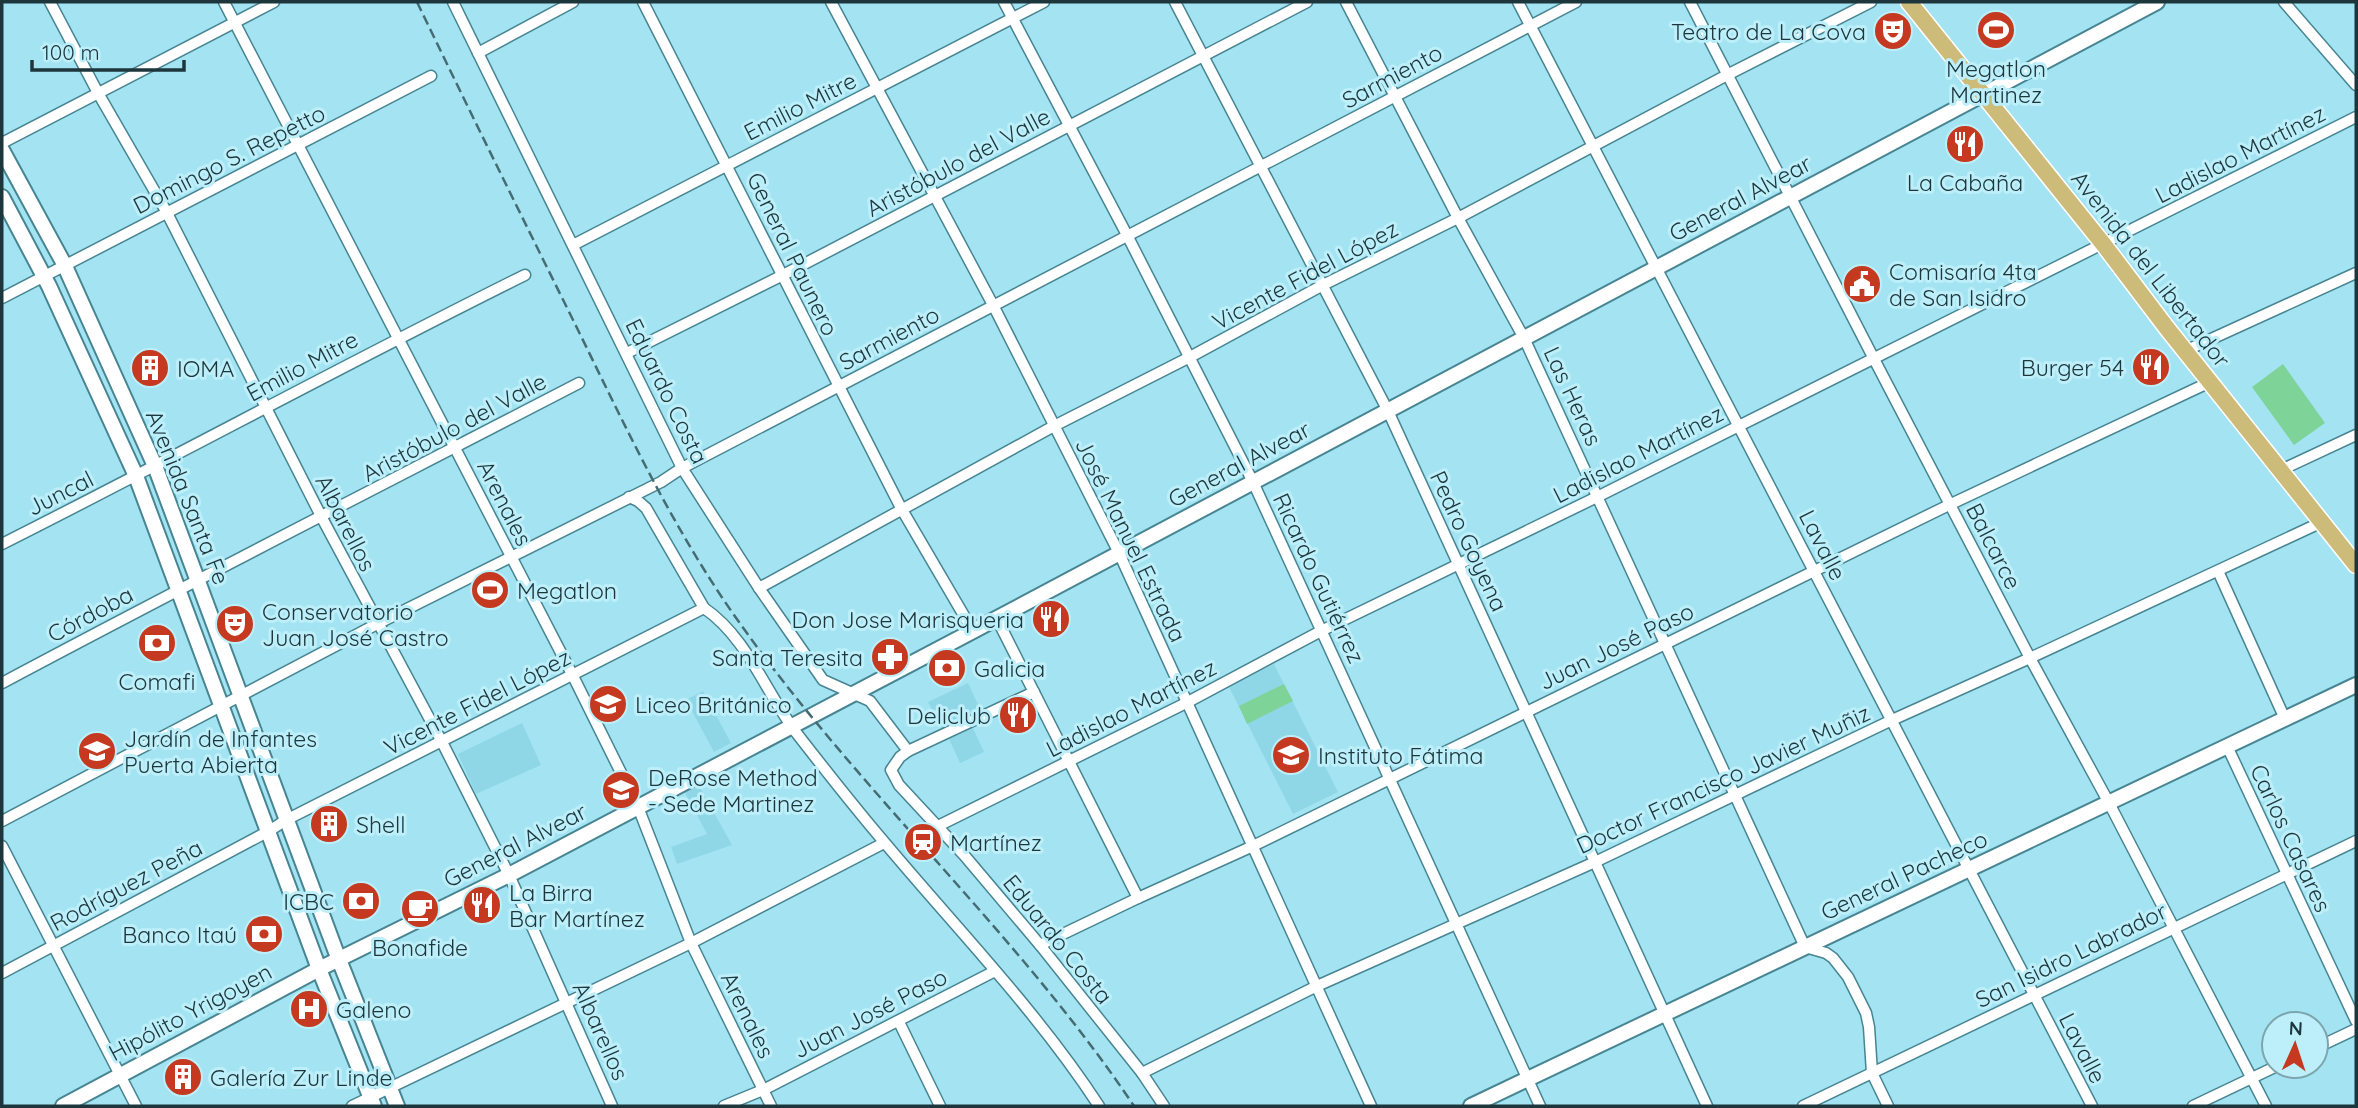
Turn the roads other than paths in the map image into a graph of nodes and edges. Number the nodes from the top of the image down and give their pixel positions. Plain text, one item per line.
1 (50, 2) edge
2 (223, 2) edge
3 (274, 2) edge
4 (453, 2) edge
5 (573, 2) edge
6 (643, 2) edge
7 (831, 2) edge
8 (1004, 2) edge
9 (1044, 2) edge
10 (1175, 2) edge
11 (1307, 2) edge
12 (1346, 2) edge
13 (1518, 2) edge
14 (1576, 2) edge
15 (1690, 2) edge
16 (1871, 2) edge
17 (1909, 2) edge
18 (2158, 2) edge
19 (2284, 2) edge
20 (1013, 18) junction
21 (234, 22) junction
22 (1530, 26) junction
23 (478, 53) junction
24 (1202, 55) junction
25 (1729, 74) junction
26 (430, 76) dead end
27 (2356, 85) edge
28 (877, 88) junction
29 (98, 93) junction
30 (1984, 93) junction
31 (1396, 96) junction
32 (2356, 117) edge
33 (1068, 126) junction
34 (2, 142) edge
35 (299, 146) junction
36 (1594, 146) junction
37 (2, 150) edge
38 (728, 165) junction
39 (1259, 167) junction
40 (935, 196) junction
41 (2, 197) edge
42 (1792, 197) junction
43 (166, 211) junction
44 (1458, 218) junction
45 (1127, 235) junction
46 (573, 245) junction
47 (2104, 245) junction
48 (64, 264) junction
49 (1657, 268) junction
50 (2356, 273) edge
51 (43, 275) junction
52 (525, 275) dead end
53 (783, 275) junction
54 (1323, 285) junction
55 (2, 298) edge
56 (993, 305) junction
57 (397, 338) junction
58 (1524, 338) junction
59 (2185, 351) junction
60 (627, 354) junction
61 (1190, 357) junction
62 (1874, 359) junction
63 (2210, 382) junction
64 (579, 383) dead end
65 (838, 386) junction
66 (266, 407) junction
67 (1388, 411) junction
68 (1054, 425) junction
69 (1739, 425) junction
70 (2356, 436) edge
71 (455, 447) junction
72 (155, 466) junction
73 (682, 468) junction
74 (2281, 470) junction
75 (136, 476) junction
76 (1253, 482) junction
77 (1599, 496) junction
78 (629, 498) junction
79 (1951, 504) junction
80 (901, 508) junction
81 (321, 518) junction
82 (2322, 522) junction
83 (2, 544) edge
84 (1119, 553) junction
85 (511, 556) junction
86 (1459, 563) junction
87 (2356, 565) edge
88 (2218, 570) junction
89 (1815, 571) junction
90 (197, 580) junction
91 (759, 587) junction
92 (178, 589) junction
93 (704, 608) junction
94 (997, 619) junction
95 (377, 624) junction
96 (973, 631) junction
97 (1321, 631) junction
98 (1666, 643) junction
99 (2030, 658) junction
100 (573, 676) junction
101 (2, 683) edge
102 (2356, 685) edge
103 (1034, 692) junction
104 (853, 693) junction
105 (240, 695) junction
106 (1186, 703) junction
107 (220, 705) junction
108 (1525, 711) junction
109 (2286, 719) junction
110 (1892, 720) junction
111 (790, 725) junction
112 (442, 742) junction
113 (2227, 746) junction
114 (908, 751) junction
115 (1069, 761) junction
116 (1391, 778) junction
117 (1734, 796) junction
118 (2109, 803) junction
119 (638, 807) junction
120 (286, 820) junction
121 (2, 821) edge
122 (938, 826) junction
123 (269, 831) junction
124 (2356, 841) edge
125 (884, 843) junction
126 (2, 846) edge
127 (1253, 846) junction
128 (1595, 862) junction
129 (1969, 869) junction
130 (2285, 873) junction
131 (509, 875) junction
132 (1138, 898) junction
133 (1456, 924) junction
134 (2174, 927) junction
135 (691, 943) junction
136 (1040, 945) junction
137 (52, 946) junction
138 (1805, 947) junction
139 (339, 960) junction
140 (319, 970) junction
141 (995, 971) junction
142 (2, 972) edge
143 (1317, 986) junction
144 (2034, 995) junction
145 (569, 1004) junction
146 (1666, 1013) junction
147 (899, 1021) junction
148 (2356, 1021) edge
149 (2356, 1029) edge
150 (2330, 1041) edge
151 (1142, 1073) junction
152 (1872, 1073) junction
153 (2260, 1074) edge
154 (120, 1075) junction
155 (2251, 1078) junction
156 (1528, 1079) junction
157 (389, 1087) junction
158 (763, 1090) junction
159 (372, 1101) edge
160 (1095, 1105) edge
161 (63, 1106) edge
162 (136, 1106) edge
163 (352, 1106) edge
164 (397, 1106) edge
165 (612, 1106) edge
166 (724, 1106) edge
167 (771, 1106) edge
168 (940, 1106) edge
169 (1164, 1106) edge
170 (1371, 1106) edge
171 (1471, 1106) edge
172 (1540, 1106) edge
173 (1707, 1106) edge
174 (1803, 1106) edge
175 (1888, 1106) edge
176 (2092, 1106) edge
177 (2193, 1106) edge
178 (2266, 1106) edge

1 - 29 street, Albarellos
2 - 21 street, Arenales
3 - 21 street
4 - 23 street, Eduardo Costa
5 - 23 street
6 - 38 street, General Paunero
7 - 28 street, José Manuel Estrada
8 - 20 street, Ricardo Gutiérrez
9 - 20 street, Emilio Mitre
10 - 24 street, Pedro Goyena
11 - 24 street, Aristóbulo del Valle
12 - 31 street, Las Heras
13 - 22 street, Lavalle
14 - 22 street, Sarmiento
15 - 25 street, Balcarce
16 - 25 street, Vicente Fidel López
17 - 30 main road, Avenida del Libertador
18 - 30 street, General Alvear
19 - 27 street
20 - 28 street, Emilio Mitre
20 - 33 street, Ricardo Gutiérrez
21 - 29 street
21 - 35 street, Arenales
22 - 31 street, Sarmiento
22 - 36 street, Lavalle
23 - 46 street, Eduardo Costa
24 - 33 street, Aristóbulo del Valle
24 - 39 street, Pedro Goyena
25 - 36 street, Vicente Fidel López
25 - 42 street, Balcarce
26 - 35 street, Domingo S. Repetto
28 - 38 street, Emilio Mitre
28 - 40 street, José Manuel Estrada
29 - 34 street
29 - 43 street, Albarellos
30 - 42 street, General Alvear
30 - 47 main road, Avenida del Libertador
31 - 39 street, Sarmiento
31 - 44 street, Las Heras
32 - 47 street, Ladislao Martínez
33 - 40 street, Aristóbulo del Valle
33 - 45 street, Ricardo Gutiérrez
35 - 43 street, Domingo S. Repetto
35 - 57 street, Arenales
36 - 44 street, Vicente Fidel López
36 - 49 street, Lavalle
37 - 48 street, Avenida Santa Fe
38 - 46 street, Emilio Mitre
38 - 53 street, General Paunero
39 - 45 street, Sarmiento
39 - 54 street, Pedro Goyena
40 - 53 street, Aristóbulo del Valle
40 - 56 street, José Manuel Estrada
41 - 51 street, Avenida Santa Fe
42 - 49 street, General Alvear
42 - 62 street, Balcarce
43 - 48 street, Domingo S. Repetto
43 - 66 street, Albarellos
44 - 54 street, Vicente Fidel López
44 - 58 street, Las Heras
45 - 56 street, Sarmiento
45 - 61 street, Ricardo Gutiérrez
46 - 60 street, Eduardo Costa
47 - 59 main road, Avenida del Libertador
47 - 62 street, Ladislao Martínez
48 - 51 street, Domingo S. Repetto
48 - 72 street, Avenida Santa Fe
49 - 58 street, General Alvear
49 - 69 street, Lavalle
50 - 59 street
51 - 55 street, Domingo S. Repetto
51 - 75 street, Avenida Santa Fe
52 - 57 street, Emilio Mitre
53 - 60 street, Aristóbulo del Valle
53 - 65 street, General Paunero
54 - 61 street, Vicente Fidel López
54 - 67 street, Pedro Goyena
56 - 65 street, Sarmiento
56 - 68 street, José Manuel Estrada
57 - 66 street, Emilio Mitre
57 - 71 street, Arenales
58 - 67 street, General Alvear
58 - 77 street, Las Heras
59 - 63 main road, Avenida del Libertador
60 - 73 street, Eduardo Costa
61 - 68 street, Vicente Fidel López
61 - 76 street, Ricardo Gutiérrez
62 - 69 street, Ladislao Martínez
62 - 79 street, Balcarce
63 - 74 main road, Avenida del Libertador
63 - 79 street, Juan José Paso
64 - 71 street, Aristóbulo del Valle
65 - 73 street, Sarmiento
65 - 80 street, General Paunero
66 - 72 street, Emilio Mitre
66 - 81 street, Albarellos
67 - 76 street, General Alvear
67 - 86 street, Pedro Goyena
68 - 80 street, Vicente Fidel López
68 - 84 street, José Manuel Estrada
69 - 77 street, Ladislao Martínez
69 - 89 street, Lavalle
70 - 74 street
71 - 81 street, Aristóbulo del Valle
71 - 85 street, Arenales
72 - 75 street, Emilio Mitre
72 - 90 street, Avenida Santa Fe
73 - 78 street, Sarmiento
73 - 91 street, Eduardo Costa
74 - 82 main road, Avenida del Libertador
75 - 83 street, Juncal
75 - 92 street, Avenida Santa Fe
76 - 84 street, General Alvear
76 - 97 street, Ricardo Gutiérrez
77 - 86 street, Ladislao Martínez
77 - 98 street, Las Heras
78 - 85 street, Sarmiento
78 - 93 street
79 - 89 street, Juan José Paso
79 - 99 street, Balcarce
80 - 91 street, Vicente Fidel López
80 - 96 street, General Paunero
81 - 90 street, Aristóbulo del Valle
81 - 95 street, Albarellos
82 - 87 main road, Avenida del Libertador
82 - 88 street, Doctor Francisco Javier Muñiz
84 - 94 street, General Alvear
84 - 106 street, José Manuel Estrada
85 - 95 street, Sarmiento
85 - 100 street, Arenales
86 - 97 street, Ladislao Martínez
86 - 108 street, Pedro Goyena
88 - 99 street, Doctor Francisco Javier Muñiz
88 - 109 street
89 - 98 street, Juan José Paso
89 - 110 street, Lavalle
90 - 92 street, Córdoba
90 - 105 street, Avenida Santa Fe
91 - 104 street, Eduardo Costa
92 - 101 street, Córdoba
92 - 107 street, Avenida Santa Fe
93 - 100 street, Vicente Fidel López
93 - 111 street
94 - 96 street, General Alvear
94 - 103 street
95 - 105 street, Sarmiento
95 - 112 street, Albarellos
96 - 104 street, General Alvear
97 - 106 street, Ladislao Martínez
97 - 116 street, Ricardo Gutiérrez
98 - 108 street, Juan José Paso
98 - 117 street, Las Heras
99 - 110 street, Doctor Francisco Javier Muñiz
99 - 118 street, Balcarce
100 - 112 street, Vicente Fidel López
100 - 119 street, Arenales
102 - 109 street, General Pacheco
103 - 114 street
103 - 115 street
104 - 111 street, General Alvear
104 - 114 street, Eduardo Costa
105 - 107 street, Sarmiento
105 - 120 street, Avenida Santa Fe
106 - 115 street, Ladislao Martínez
106 - 127 street, José Manuel Estrada
107 - 121 street, Sarmiento
107 - 123 street, Avenida Santa Fe
108 - 116 street, Juan José Paso
108 - 128 street, Pedro Goyena
109 - 113 street, General Pacheco
110 - 117 street, Doctor Francisco Javier Muñiz
110 - 129 street, Lavalle
111 - 119 street, General Alvear
111 - 125 street
112 - 120 street, Vicente Fidel López
112 - 131 street, Albarellos
113 - 118 street, General Pacheco
113 - 130 street, Carlos Casares
114 - 122 street, Eduardo Costa
115 - 122 street, Ladislao Martínez
115 - 132 street
116 - 127 street, Juan José Paso
116 - 133 street, Ricardo Gutiérrez
117 - 128 street, Doctor Francisco Javier Muñiz
117 - 138 street, Las Heras
118 - 129 street, General Pacheco
118 - 134 street, Balcarce
119 - 131 street, General Alvear
119 - 135 street, Arenales
120 - 123 street, Vicente Fidel López
120 - 139 street, Avenida Santa Fe
122 - 136 street, Eduardo Costa
123 - 137 street, Rodríguez Peña
123 - 140 street, Avenida Santa Fe
124 - 130 street, San Isidro Labrador
125 - 135 street
125 - 141 street
126 - 137 street
127 - 132 street, Juan José Paso
127 - 143 street, José Manuel Estrada
128 - 133 street, Doctor Francisco Javier Muñiz
128 - 146 street, Pedro Goyena
129 - 138 street, General Pacheco
129 - 144 street, Lavalle
130 - 134 street, San Isidro Labrador
130 - 148 street, Carlos Casares
131 - 139 street, General Alvear
131 - 145 street, Albarellos
132 - 136 street, Juan José Paso
133 - 143 street, Doctor Francisco Javier Muñiz
133 - 156 street, Ricardo Gutiérrez
134 - 144 street, San Isidro Labrador
134 - 155 street, Balcarce
135 - 145 street
135 - 158 street, Arenales
136 - 151 street, Eduardo Costa
137 - 142 street, Rodríguez Peña
137 - 154 street
138 - 146 street, General Pacheco
138 - 152 street
139 - 140 street, Hipólito Yrigoyen
139 - 157 street, Avenida Santa Fe
140 - 154 street, Hipólito Yrigoyen
140 - 159 street, Avenida Santa Fe
141 - 147 street, Juan José Paso
141 - 160 street
143 - 151 street, Doctor Francisco Javier Muñiz
143 - 170 street, José Manuel Estrada
144 - 152 street, San Isidro Labrador
144 - 176 street, Lavalle
145 - 157 street
145 - 165 street, Albarellos
146 - 156 street, General Pacheco
146 - 173 street, Pedro Goyena
147 - 158 street, Juan José Paso
147 - 168 street
149 - 150 street
151 - 169 street, Eduardo Costa
152 - 174 street, San Isidro Labrador
152 - 175 street
153 - 155 street
154 - 161 street, Hipólito Yrigoyen
154 - 162 street
155 - 177 street
155 - 178 street, Balcarce
156 - 171 street, General Pacheco
156 - 172 street, Ricardo Gutiérrez
157 - 159 street
157 - 164 street, Avenida Santa Fe
158 - 166 street, Juan José Paso
158 - 167 street, Arenales
159 - 163 street

